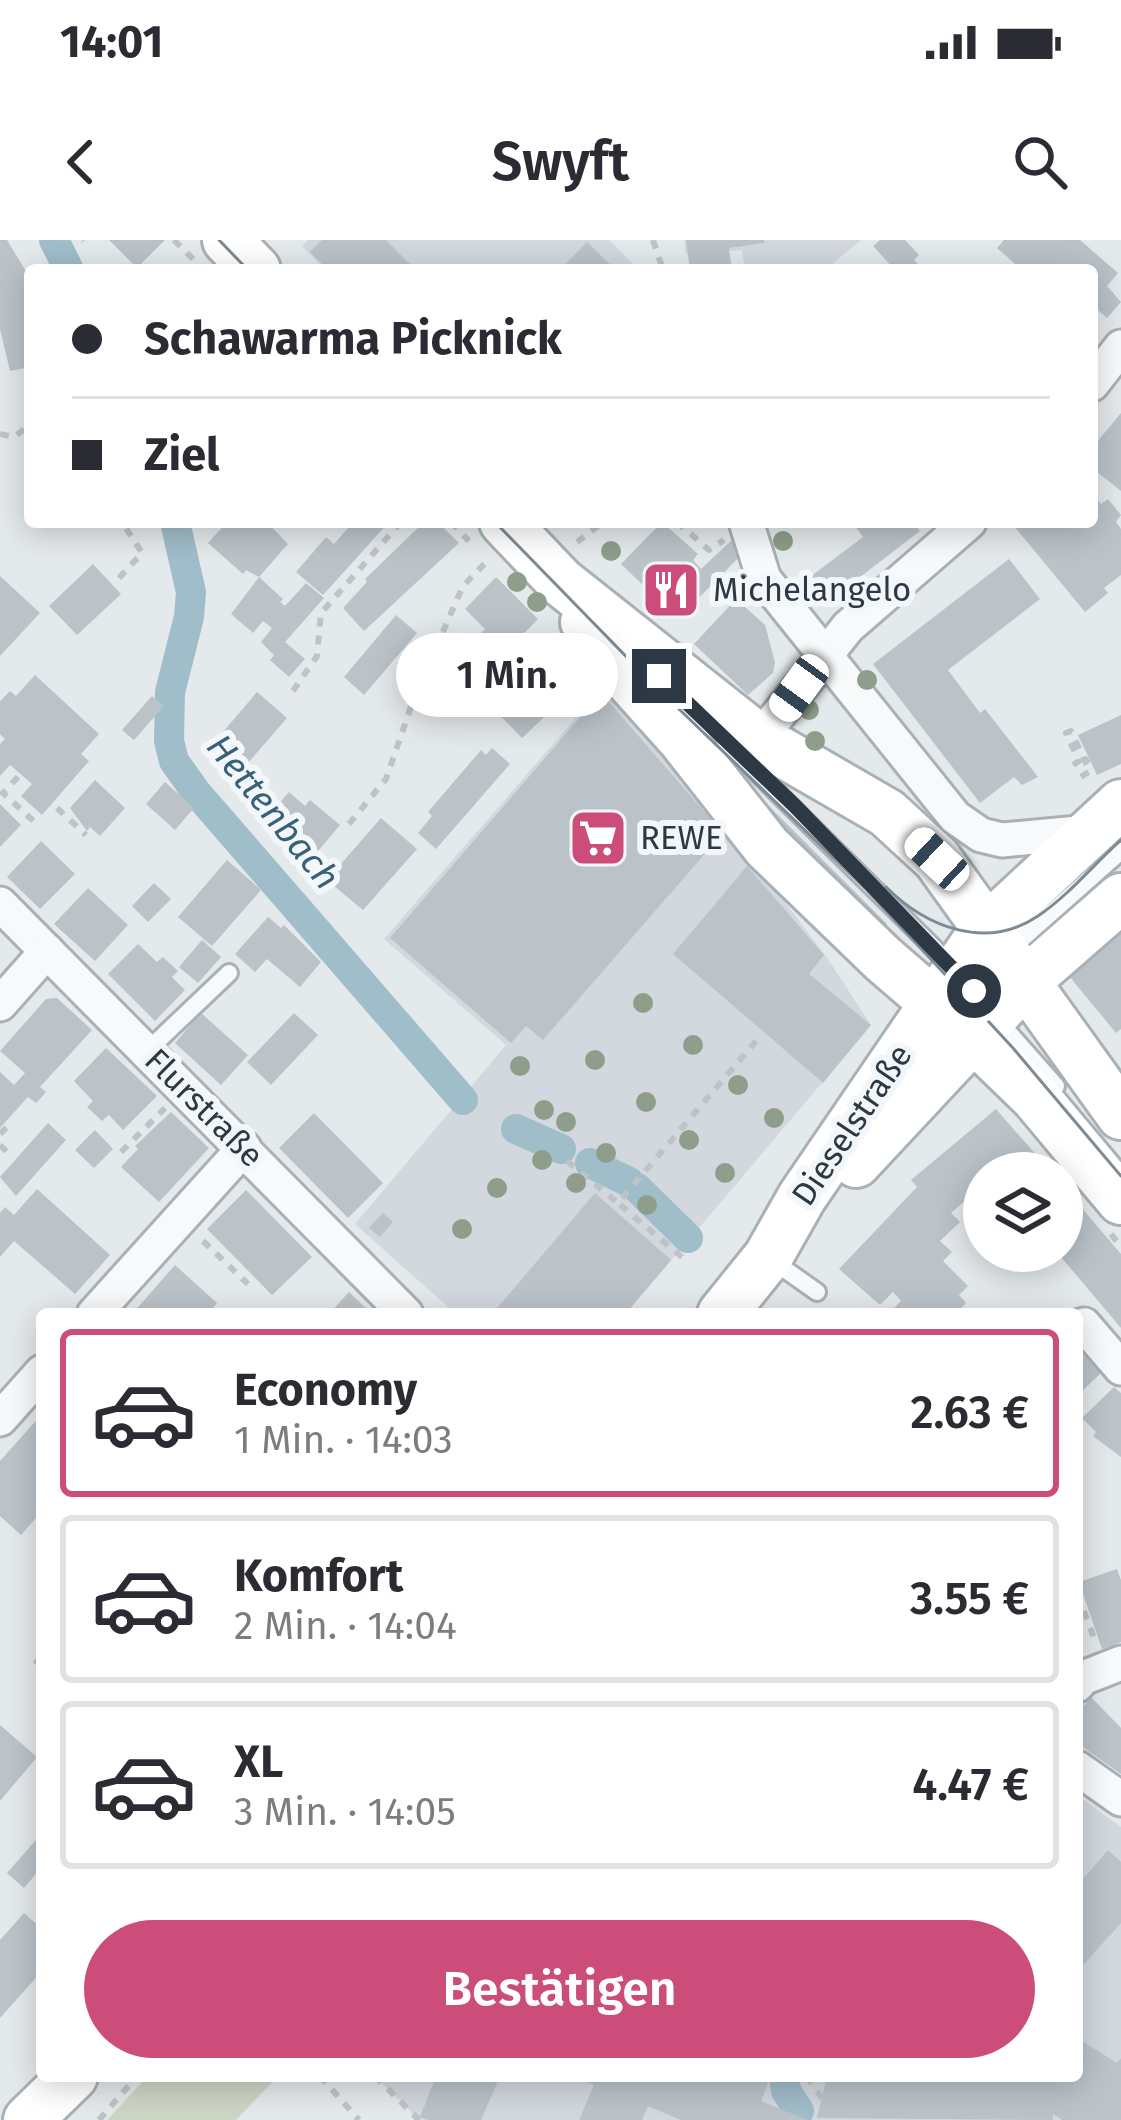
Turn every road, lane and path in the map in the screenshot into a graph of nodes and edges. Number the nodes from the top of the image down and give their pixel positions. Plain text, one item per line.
1 (227, 240) edge
2 (250, 264) edge
3 (1121, 347) edge
4 (1098, 376) edge
5 (126, 528) edge
6 (396, 528) edge
7 (508, 528) edge
8 (510, 528) edge
9 (683, 528) edge
10 (739, 528) edge
11 (748, 528) edge
12 (963, 528) edge
13 (119, 578) dead end
14 (561, 582) junction
15 (823, 655) junction
16 (293, 691) dead end
17 (759, 739) junction
18 (1073, 765) dead end
19 (18, 776) dead end
20 (1081, 777) dead end
21 (57, 808) dead end
22 (863, 823) dead end
23 (350, 824) dead end
24 (40, 826) dead end
25 (1110, 829) edge
26 (86, 835) dead end
27 (938, 891) dead end
28 (1121, 898) edge
29 (0, 904) edge
30 (47, 951) junction
31 (229, 973) dead end
32 (981, 978) junction
33 (0, 1004) edge
34 (756, 1041) dead end
35 (147, 1052) junction
36 (184, 1089) junction
37 (1063, 1094) dead end
38 (1121, 1114) edge
39 (12, 1122) dead end
40 (0, 1135) edge
41 (0, 1145) edge
42 (244, 1148) junction
43 (121, 1152) dead end
44 (11, 1156) dead end
45 (567, 1161) dead end
46 (1121, 1200) edge
47 (617, 1203) junction
48 (180, 1219) junction
49 (770, 1252) junction
50 (682, 1257) dead end
51 (248, 1284) dead end
52 (817, 1292) dead end
53 (99, 1308) edge
54 (400, 1308) edge
55 (727, 1308) edge
56 (1083, 1329) edge
57 (1121, 1368) edge
58 (36, 1379) edge
59 (0, 1418) edge
60 (1121, 1663) edge
61 (1083, 1678) edge
62 (1083, 1772) edge
63 (1121, 1799) edge
64 (67, 2082) edge
65 (132, 2082) edge
66 (325, 2082) edge
67 (381, 2082) edge
68 (811, 2082) edge
69 (28, 2120) edge
70 (98, 2120) edge
71 (359, 2120) edge
72 (419, 2120) edge
73 (836, 2120) edge

1 - 2 main road
3 - 4 street
5 - 13 path
6 - 16 path
7 - 23 path
8 - 14 main road
9 - 10 path
11 - 15 street
12 - 15 street
14 - 17 main road
14 - 32 main road
15 - 17 street
15 - 25 street
17 - 22 lane
17 - 32 main road
18 - 20 path
19 - 24 path
21 - 26 path
25 - 32 main road
27 - 32 lane
28 - 32 main road
29 - 30 street, Flurstraße
30 - 33 street
30 - 35 street, Flurstraße
31 - 35 lane
32 - 37 lane
32 - 38 main road
32 - 46 main road
32 - 49 main road, Dieselstraße
34 - 47 path
35 - 36 street, Flurstraße
36 - 42 street, Flurstraße
36 - 43 path
39 - 40 path
41 - 44 path
42 - 48 street
42 - 54 street, Flurstraße
45 - 47 path
47 - 50 path
48 - 51 path
48 - 53 street
49 - 52 lane
49 - 55 main road, Dieselstraße
56 - 57 street
58 - 59 street
60 - 61 street
62 - 63 street
64 - 69 main road
65 - 70 path
66 - 71 path
67 - 72 path
68 - 73 path

